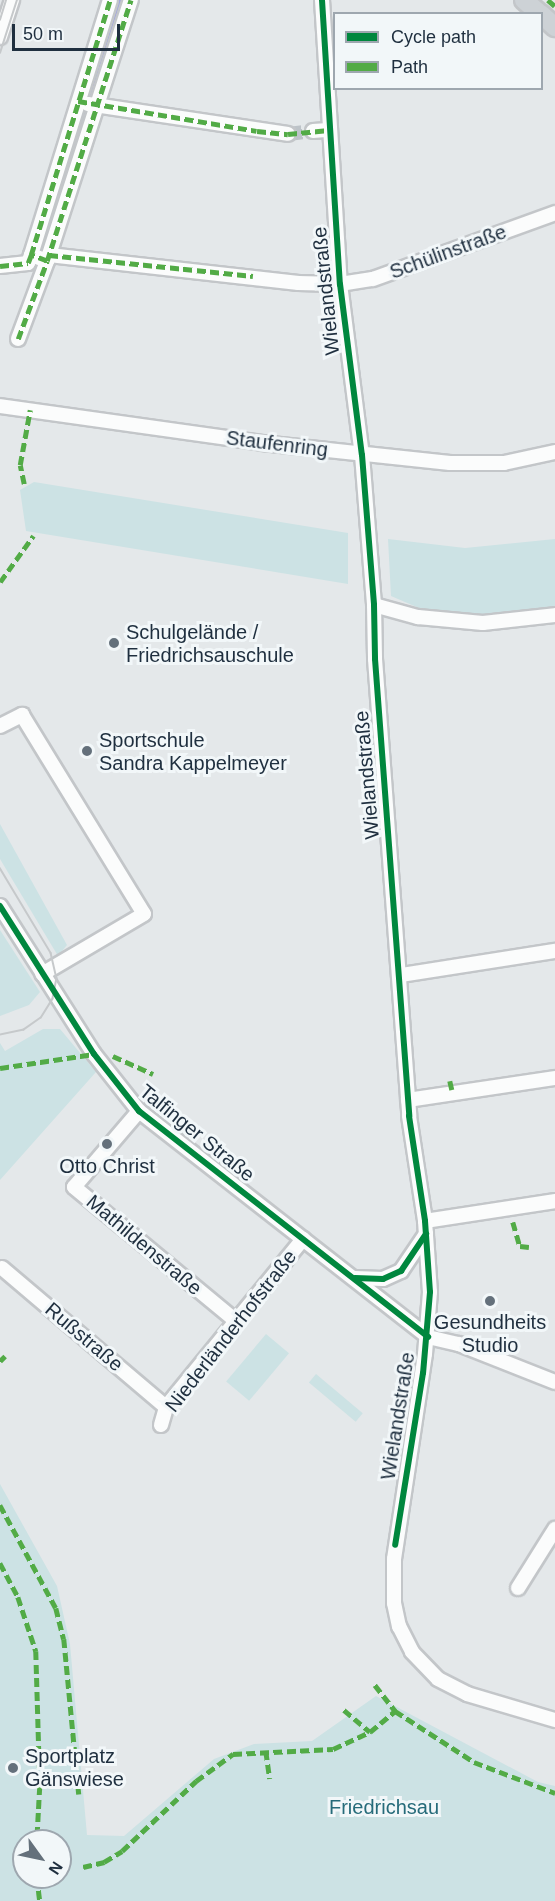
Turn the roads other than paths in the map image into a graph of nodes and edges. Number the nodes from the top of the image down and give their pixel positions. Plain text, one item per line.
1 (12, 0) edge
2 (110, 0) edge
3 (131, 0) edge
4 (322, 0) edge
5 (524, 0) edge
6 (539, 12) edge
7 (543, 16) edge
8 (555, 27) edge
9 (0, 37) edge
10 (78, 101) junction
11 (97, 107) junction
12 (329, 130) junction
13 (313, 131) tunnel mouth
14 (288, 134) tunnel mouth
15 (555, 213) edge
16 (31, 255) junction
17 (48, 258) junction
18 (0, 266) edge
19 (340, 284) junction
20 (18, 339) dead end
21 (0, 406) edge
22 (555, 452) edge
23 (362, 455) junction
24 (374, 605) junction
25 (555, 615) edge
26 (0, 726) edge
27 (0, 906) edge
28 (555, 951) edge
29 (42, 974) junction
30 (400, 975) junction
31 (555, 1078) edge
32 (408, 1100) junction
33 (139, 1111) junction
34 (555, 1201) edge
35 (426, 1227) junction
36 (303, 1239) junction
37 (2, 1268) dead end
38 (354, 1278) junction
39 (236, 1321) junction
40 (428, 1336) junction
41 (555, 1382) edge
42 (166, 1407) junction
43 (161, 1425) dead end
44 (555, 1529) edge
45 (518, 1588) dead end
46 (555, 1720) edge

1 - 9 street
2 - 10 street
3 - 11 street
4 - 12 street, Wielandstraße
5 - 6 main road
7 - 8 main road
10 - 11 street
10 - 16 street
11 - 14 street
11 - 17 street
12 - 13 street
12 - 19 street, Wielandstraße
15 - 19 street, Schülinstraße
16 - 17 street, Wielandstraße
16 - 18 street
17 - 19 street, Wielandstraße
17 - 20 street
19 - 23 street, Wielandstraße
21 - 23 street, Staufenring
22 - 23 street, Staufenring
23 - 24 street, Wielandstraße
24 - 25 street
24 - 30 street, Wielandstraße
26 - 29 street
27 - 29 street, Talfinger Straße
28 - 30 street
29 - 33 street, Talfinger Straße
30 - 32 street, Wielandstraße
31 - 32 street
32 - 35 street, Wielandstraße
33 - 36 street, Talfinger Straße
33 - 39 street, Mathildenstraße
34 - 35 street
35 - 38 street
35 - 40 street, Wielandstraße
36 - 38 street, Talfinger Straße
36 - 39 street, Niederländerhofstraße
37 - 42 street, Rußstraße
38 - 40 street, Talfinger Straße
39 - 42 street, Niederländerhofstraße
40 - 41 street
40 - 46 street, Wielandstraße
42 - 43 street, Niederländerhofstraße
44 - 45 street

